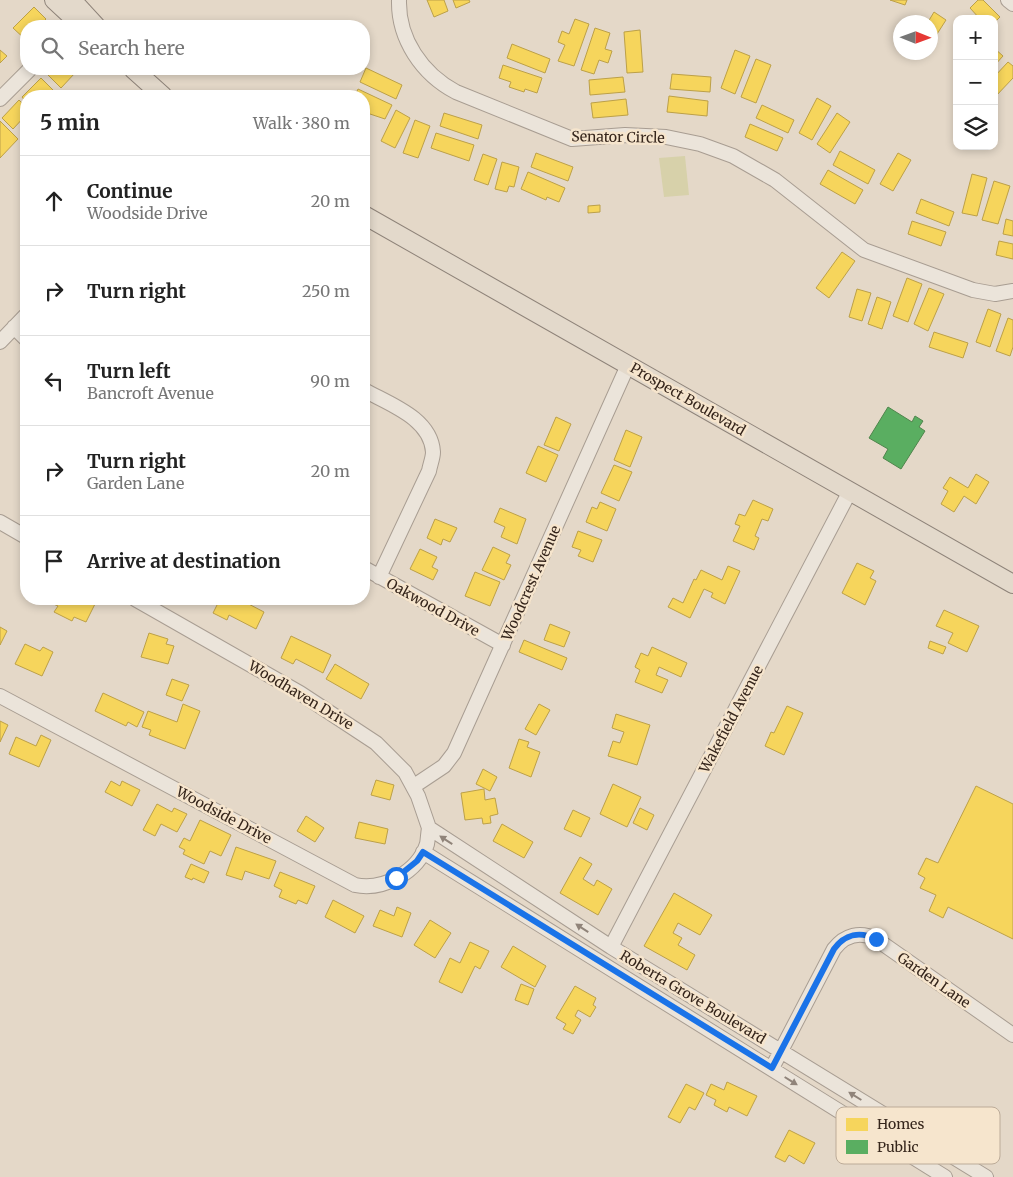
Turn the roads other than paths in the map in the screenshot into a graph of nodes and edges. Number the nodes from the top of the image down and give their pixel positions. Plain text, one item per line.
1 (54, 0) edge
2 (72, 0) edge
3 (399, 0) edge
4 (1008, 0) edge
5 (1013, 4) edge
6 (78, 20) edge
7 (81, 20) edge
8 (24, 75) edge
9 (139, 75) edge
10 (156, 90) edge
11 (0, 99) edge
12 (370, 217) edge
13 (1013, 291) edge
14 (20, 321) edge
15 (14, 327) junction
16 (20, 333) edge
17 (0, 342) edge
18 (628, 365) junction
19 (370, 393) edge
20 (850, 491) junction
21 (0, 522) edge
22 (20, 534) edge
23 (370, 572) edge
24 (379, 577) junction
25 (1013, 584) edge
26 (146, 605) edge
27 (503, 645) junction
28 (0, 696) edge
29 (414, 786) junction
30 (429, 828) junction
31 (423, 852) junction
32 (611, 947) junction
33 (1013, 1035) edge
34 (781, 1050) junction
35 (772, 1068) junction
36 (873, 1107) edge
37 (836, 1108) edge
38 (924, 1164) edge
39 (965, 1164) edge
40 (945, 1177) edge
41 (986, 1177) edge

1 - 6 main road
2 - 7 main road
3 - 13 street, Senator Circle
4 - 5 street
8 - 11 street
9 - 10 main road
12 - 18 main road, Prospect Boulevard
14 - 15 street
15 - 16 street
15 - 17 street
18 - 20 main road, Prospect Boulevard
18 - 27 street, Woodcrest Avenue
19 - 24 street
20 - 25 main road, Prospect Boulevard
20 - 32 street, Wakefield Avenue
21 - 22 street
23 - 24 street, Oakwood Drive
24 - 27 street, Oakwood Drive
26 - 29 street, Woodhaven Drive
27 - 29 street, Woodcrest Avenue
28 - 31 street, Woodside Drive
29 - 30 street, Woodhaven Drive
30 - 31 street, Woodside Drive
32 -> 30 street, Roberta Grove Boulevard
31 - 35 street, Roberta Grove Boulevard
32 - 34 street, Roberta Grove Boulevard
33 - 34 street, Garden Lane
34 - 35 street
36 -> 34 street, Roberta Grove Boulevard
35 -> 37 street, Roberta Grove Boulevard
38 -> 40 street, Roberta Grove Boulevard
41 -> 39 street, Roberta Grove Boulevard

